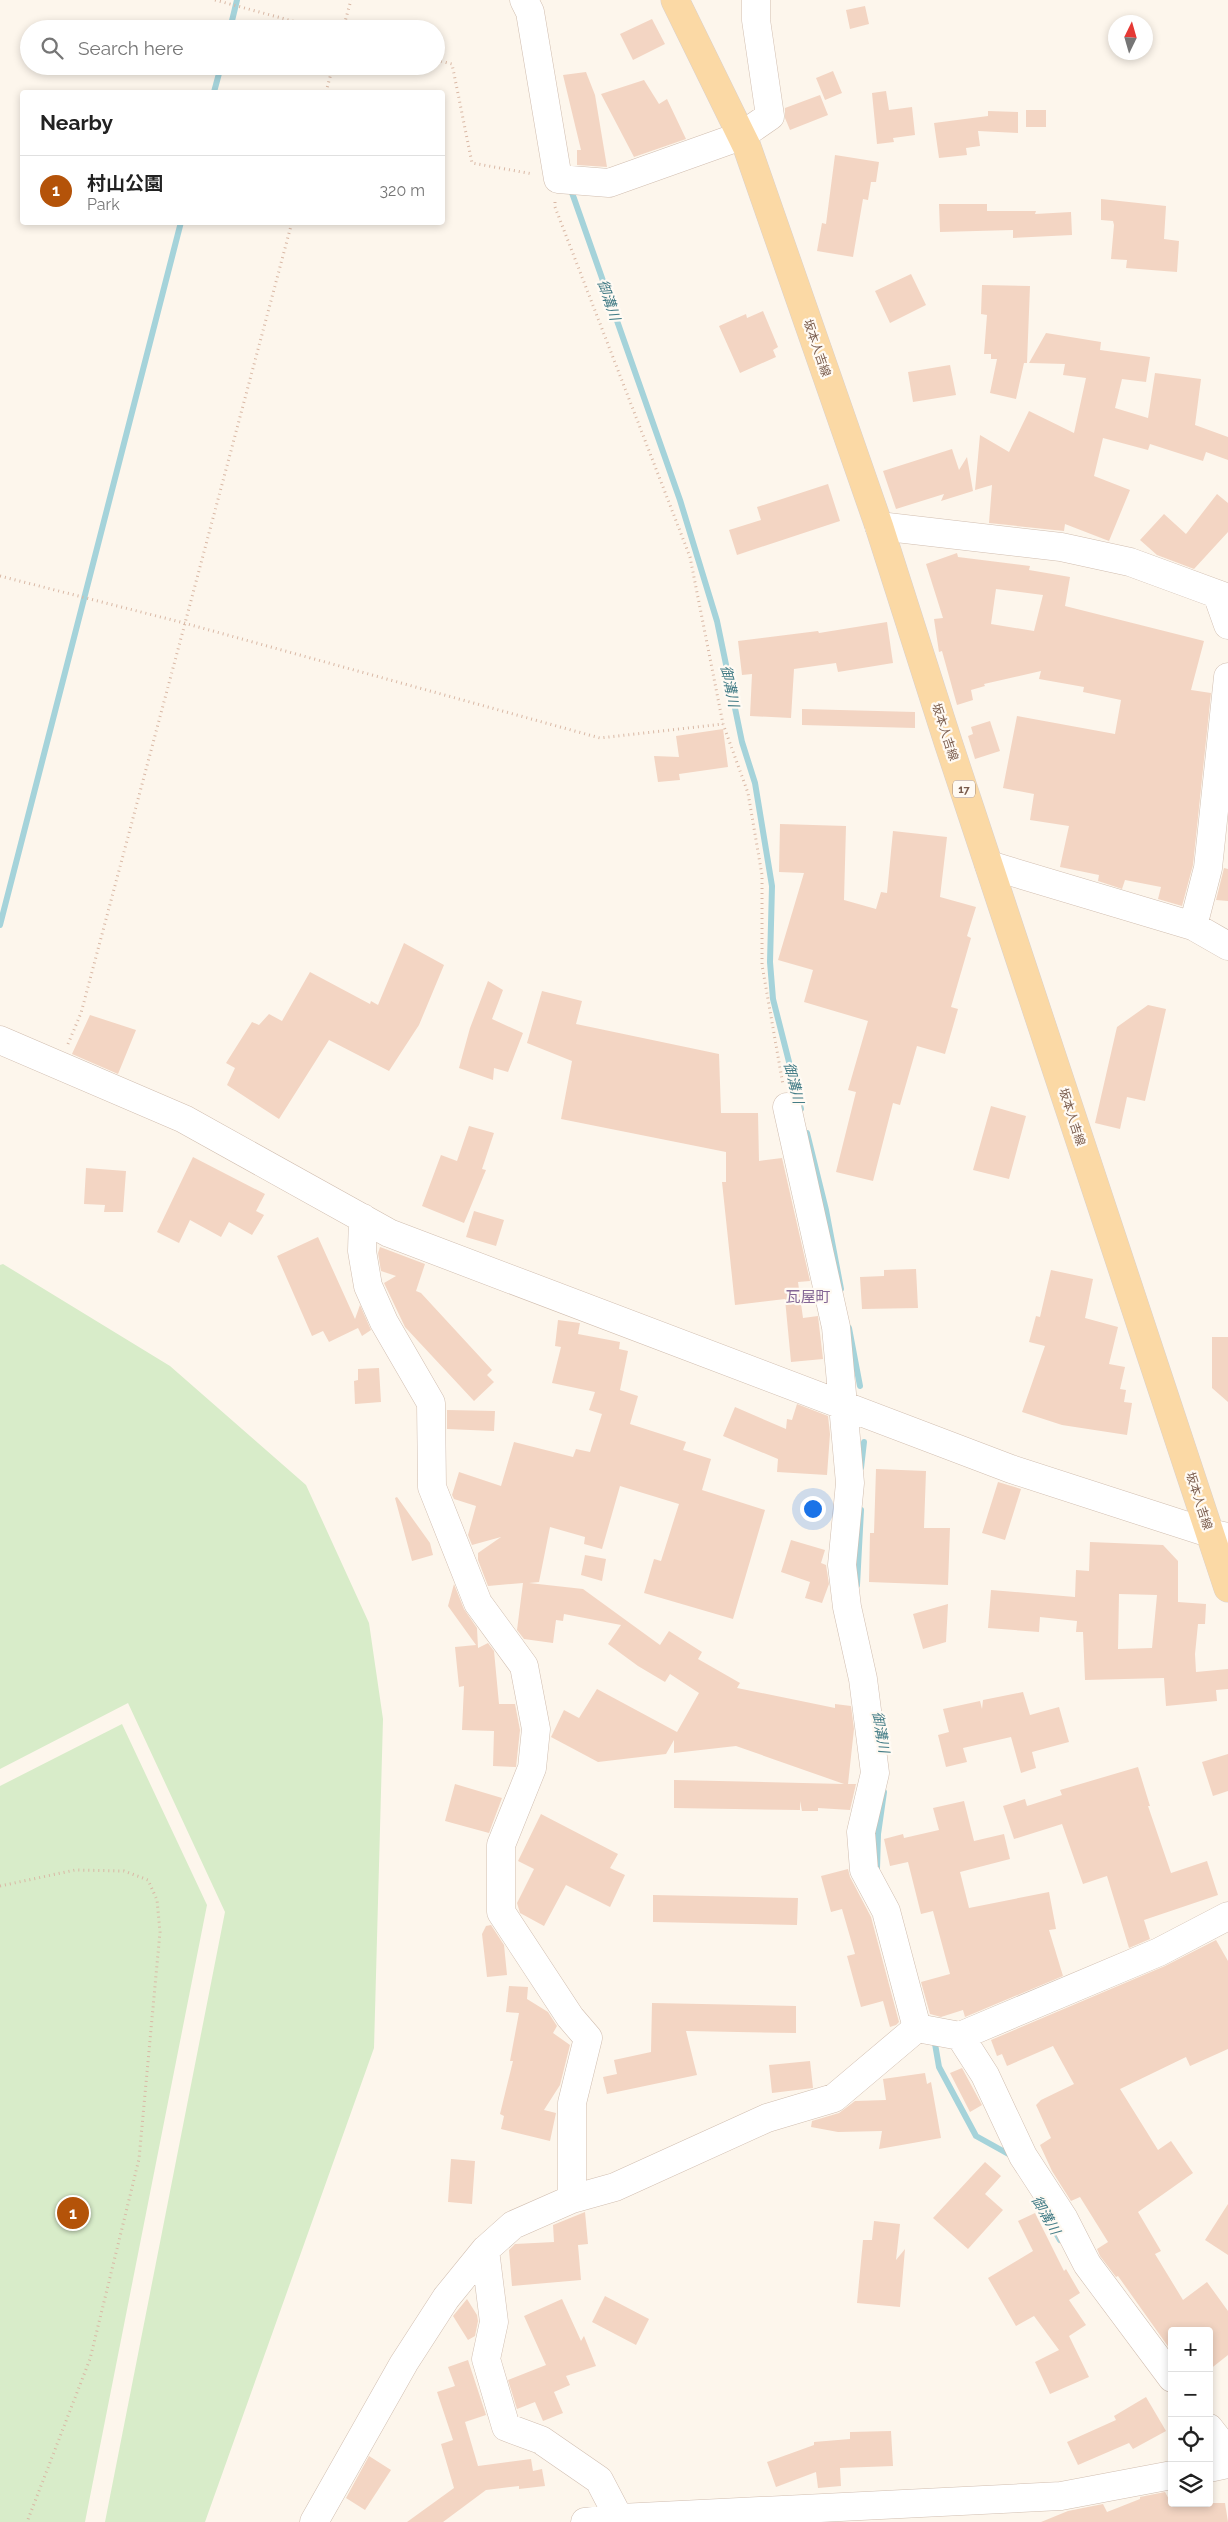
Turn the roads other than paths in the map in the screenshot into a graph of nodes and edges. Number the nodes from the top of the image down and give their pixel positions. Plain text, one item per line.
1 (524, 0) edge
2 (675, 0) edge
3 (756, 0) edge
4 (741, 136) junction
5 (879, 526) junction
6 (1223, 596) edge
7 (1228, 625) edge
8 (1228, 677) edge
9 (989, 865) junction
10 (1193, 926) junction
11 (1228, 946) edge
12 (0, 1040) edge
13 (787, 1107) road end
14 (363, 1218) junction
15 (843, 1404) junction
16 (1219, 1535) edge
17 (1228, 1588) edge
18 (1228, 1916) edge
19 (917, 2028) junction
20 (960, 2036) junction
21 (572, 2199) junction
22 (484, 2250) junction
23 (1168, 2373) edge
24 (1213, 2433) edge
25 (1228, 2452) edge
26 (1228, 2464) edge
27 (1213, 2467) edge
28 (1168, 2476) edge
29 (620, 2520) edge
30 (314, 2522) edge
31 (584, 2522) edge

1 - 4 street
2 - 4 main road, 坂本人吉線 / 17
3 - 4 street
4 - 5 main road, 坂本人吉線 / 17
5 - 6 street
5 - 9 main road, 坂本人吉線 / 17
6 - 7 street
8 - 10 street
9 - 10 street
9 - 16 main road, 坂本人吉線 / 17
10 - 11 street
12 - 14 street
13 - 15 street
14 - 15 street
14 - 21 street
15 - 16 street
15 - 19 street
16 - 17 main road, 坂本人吉線 / 17
18 - 20 street
19 - 20 street
19 - 21 street
20 - 23 street
21 - 22 street
22 - 29 street
22 - 30 street
24 - 25 street
26 - 27 street
28 - 29 street
29 - 31 street

